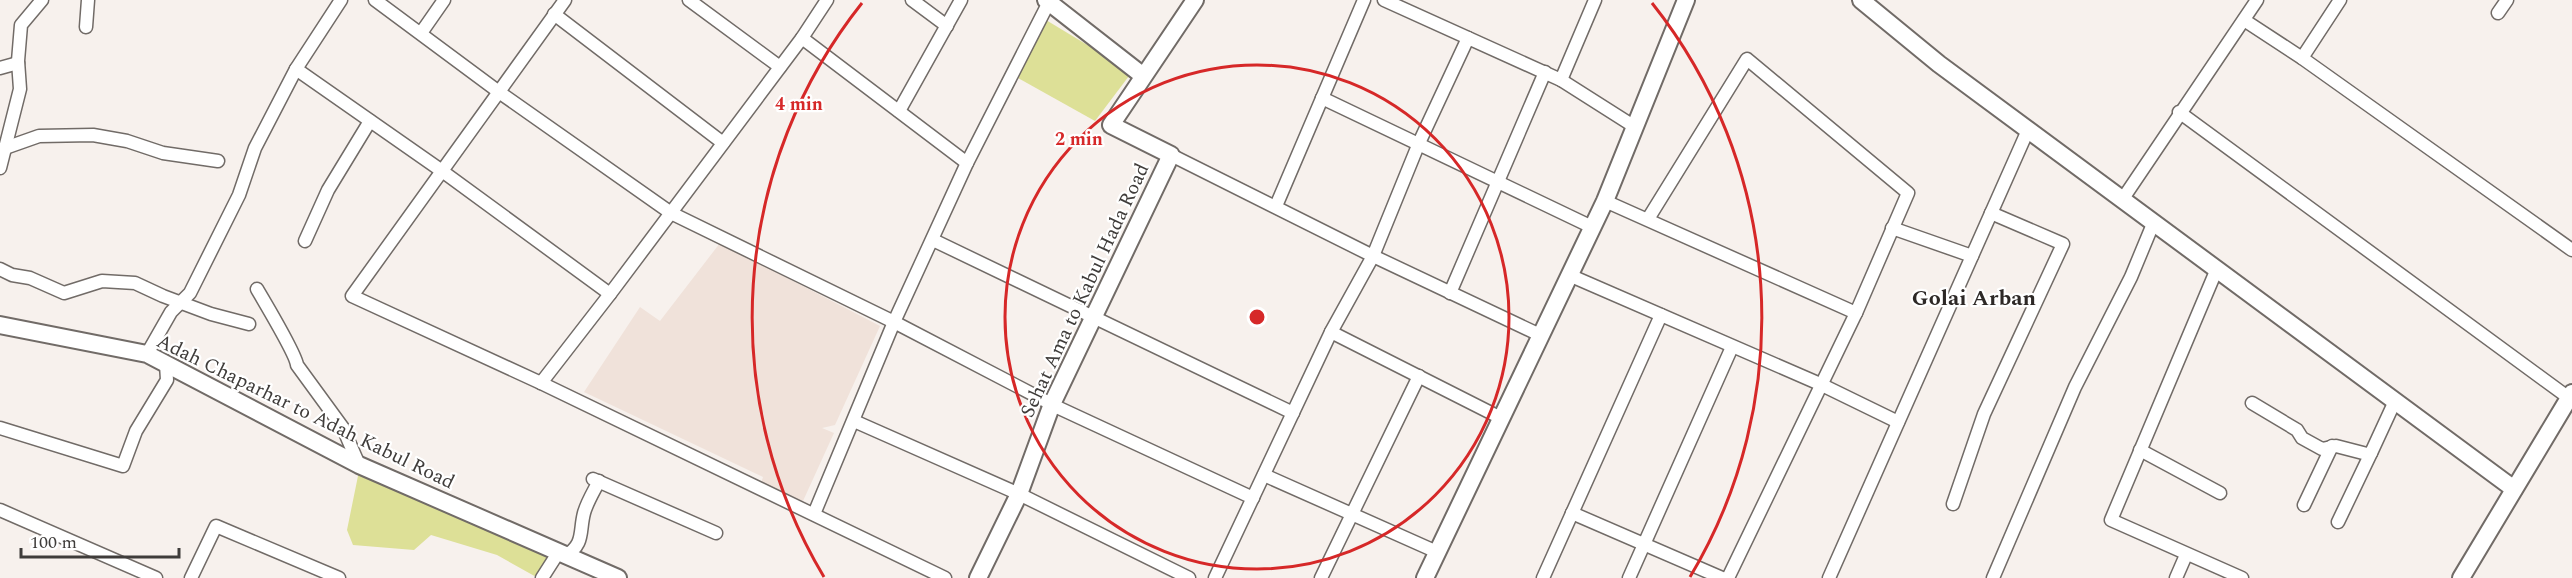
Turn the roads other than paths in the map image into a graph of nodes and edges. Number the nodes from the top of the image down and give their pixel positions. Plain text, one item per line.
1 (42, 0) edge
2 (88, 0) edge
3 (341, 0) edge
4 (375, 0) edge
5 (444, 0) edge
6 (565, 0) edge
7 (689, 0) edge
8 (827, 0) edge
9 (912, 0) edge
10 (961, 0) edge
11 (1195, 0) edge
12 (1364, 0) edge
13 (1384, 0) edge
14 (1686, 0) edge
15 (1861, 0) edge
16 (2257, 0) edge
17 (2340, 0) edge
18 (2507, 0) edge
19 (1048, 1) edge
20 (1594, 1) edge
21 (2498, 13) dead end
22 (554, 14) junction
23 (2244, 20) junction
24 (947, 26) junction
25 (86, 27) dead end
26 (421, 33) junction
27 (802, 38) junction
28 (1468, 38) junction
29 (2302, 58) junction
30 (18, 63) junction
31 (780, 67) junction
32 (0, 68) edge
33 (296, 69) junction
34 (1545, 72) junction
35 (1142, 75) junction
36 (1560, 80) junction
37 (499, 92) junction
38 (1323, 98) junction
39 (899, 111) junction
40 (2179, 112) junction
41 (370, 121) junction
42 (1635, 127) junction
43 (2028, 130) junction
44 (723, 143) junction
45 (1419, 143) junction
46 (5, 148) junction
47 (1171, 155) junction
48 (218, 161) dead end
49 (967, 164) junction
50 (0, 168) edge
51 (442, 171) junction
52 (1497, 180) junction
53 (2122, 200) junction
54 (1605, 201) junction
55 (1276, 206) junction
56 (671, 213) junction
57 (1991, 213) junction
58 (1648, 219) junction
59 (2153, 224) junction
60 (1592, 227) junction
61 (1892, 228) junction
62 (933, 240) junction
63 (305, 241) dead end
64 (2572, 250) edge
65 (1373, 256) junction
66 (1972, 256) junction
67 (0, 269) edge
68 (2216, 271) junction
69 (1569, 275) junction
70 (257, 289) dead end
71 (1450, 292) junction
72 (610, 294) junction
73 (181, 302) junction
74 (1856, 314) junction
75 (1661, 315) junction
76 (1094, 317) junction
77 (894, 322) junction
78 (249, 324) dead end
79 (0, 325) edge
80 (1331, 332) junction
81 (1540, 335) junction
82 (1732, 347) junction
83 (147, 354) junction
84 (166, 364) junction
85 (1419, 376) junction
86 (541, 383) junction
87 (1820, 384) junction
88 (2570, 395) edge
89 (2395, 401) junction
90 (2252, 403) dead end
91 (1052, 404) junction
92 (1293, 413) junction
93 (1501, 418) junction
94 (854, 421) junction
95 (1898, 422) junction
96 (0, 428) edge
97 (2332, 446) junction
98 (2140, 450) junction
99 (2371, 453) junction
100 (359, 465) junction
101 (1264, 475) junction
102 (2514, 489) junction
103 (2220, 493) dead end
104 (1019, 494) junction
105 (1253, 498) junction
106 (1953, 504) dead end
107 (2304, 505) dead end
108 (0, 510) edge
109 (1572, 513) junction
110 (814, 514) junction
111 (1353, 514) junction
112 (2338, 522) dead end
113 (716, 533) dead end
114 (1644, 544) junction
115 (1437, 552) junction
116 (561, 554) junction
117 (2186, 555) junction
118 (156, 578) edge
119 (191, 578) edge
120 (339, 578) edge
121 (542, 578) edge
122 (618, 578) edge
123 (945, 578) edge
124 (978, 578) edge
125 (1189, 578) edge
126 (1215, 578) edge
127 (1321, 578) edge
128 (1425, 578) edge
129 (1543, 578) edge
130 (1629, 578) edge
131 (1722, 578) edge
132 (1728, 578) edge
133 (1829, 578) edge
134 (1993, 578) edge
135 (2176, 578) edge
136 (2242, 578) edge
137 (2461, 578) edge

1 - 30 street
2 - 25 street
3 - 33 street
4 - 26 street
5 - 26 street
6 - 22 street
7 - 31 street
8 - 27 street
9 - 24 street
10 - 24 street
11 - 35 main road, Sehat Ama to Kabul Hada Road
12 - 38 street
13 - 28 street
14 - 42 main road
15 - 43 main road
16 - 23 street
17 - 29 street
18 - 21 street
19 - 35 main road
19 - 49 street
20 - 36 street
22 - 37 street
22 - 44 street
23 - 29 street
23 - 40 street
24 - 39 street
26 - 37 street
27 - 31 street
27 - 39 street
28 - 34 street
28 - 45 street
29 - 64 street
30 - 32 street
30 - 46 street
31 - 44 street
33 - 41 street
33 - 73 street
34 - 36 street
34 - 52 street
35 - 47 main road, Sehat Ama to Kabul Hada Road
36 - 42 street
37 - 51 street
37 - 56 street
38 - 45 street
38 - 55 street
39 - 49 street
40 - 53 street
40 - 88 street
41 - 51 street
41 - 63 street
42 - 54 main road
43 - 53 main road
43 - 57 street
44 - 56 street
45 - 52 street
45 - 65 street
46 - 48 street
46 - 50 street
47 - 55 street
47 - 76 main road, Sehat Ama to Kabul Hada Road
49 - 62 street
51 - 72 street
51 - 86 street
52 - 60 street
52 - 71 street
53 - 59 main road
54 - 58 street
54 - 60 main road
55 - 65 street
56 - 72 street
56 - 77 street
57 - 66 street
57 - 106 street
58 - 61 street
58 - 74 street
59 - 68 main road
59 - 134 street
60 - 69 main road
61 - 66 street
61 - 74 street
62 - 76 street
62 - 77 street
65 - 71 street
65 - 80 street
66 - 95 street
67 - 73 street
68 - 89 main road
68 - 98 street
69 - 75 street
69 - 81 main road
70 - 100 street
71 - 81 street
72 - 86 street
73 - 78 street
73 - 83 street
74 - 87 street
75 - 82 street
75 - 109 street
76 - 91 main road, Sehat Ama to Kabul Hada Road
76 - 92 street
77 - 91 street
77 - 94 street
79 - 83 main road, Adah Chaparhar to Adah Kabul Road
80 - 85 street
80 - 92 street
81 - 93 main road
82 - 87 street
82 - 114 street
83 - 84 main road, Adah Chaparhar to Adah Kabul Road
84 - 96 street
84 - 100 main road, Adah Chaparhar to Adah Kabul Road
85 - 93 street
85 - 111 street
86 - 110 street
87 - 95 street
87 - 132 street
88 - 102 main road
89 - 99 street
89 - 102 main road
90 - 97 street
91 - 104 main road, Sehat Ama to Kabul Hada Road
91 - 105 street
92 - 101 street
93 - 115 main road
94 - 104 street
94 - 110 street
95 - 133 street
97 - 99 street
97 - 107 street
98 - 103 street
98 - 117 street
99 - 112 street
100 - 116 main road, Adah Chaparhar to Adah Kabul Road
101 - 105 street
101 - 111 street
102 - 137 main road
104 - 124 main road, Sehat Ama to Kabul Hada Road
104 - 125 street
105 - 126 street
108 - 118 street
109 - 114 street
109 - 129 street
110 - 123 street
111 - 115 street
111 - 127 street
113 - 116 street
114 - 130 street
114 - 131 street
115 - 128 main road
116 - 121 street
116 - 122 main road, Adah Chaparhar to Adah Kabul Road
117 - 135 street
117 - 136 street
119 - 120 street

